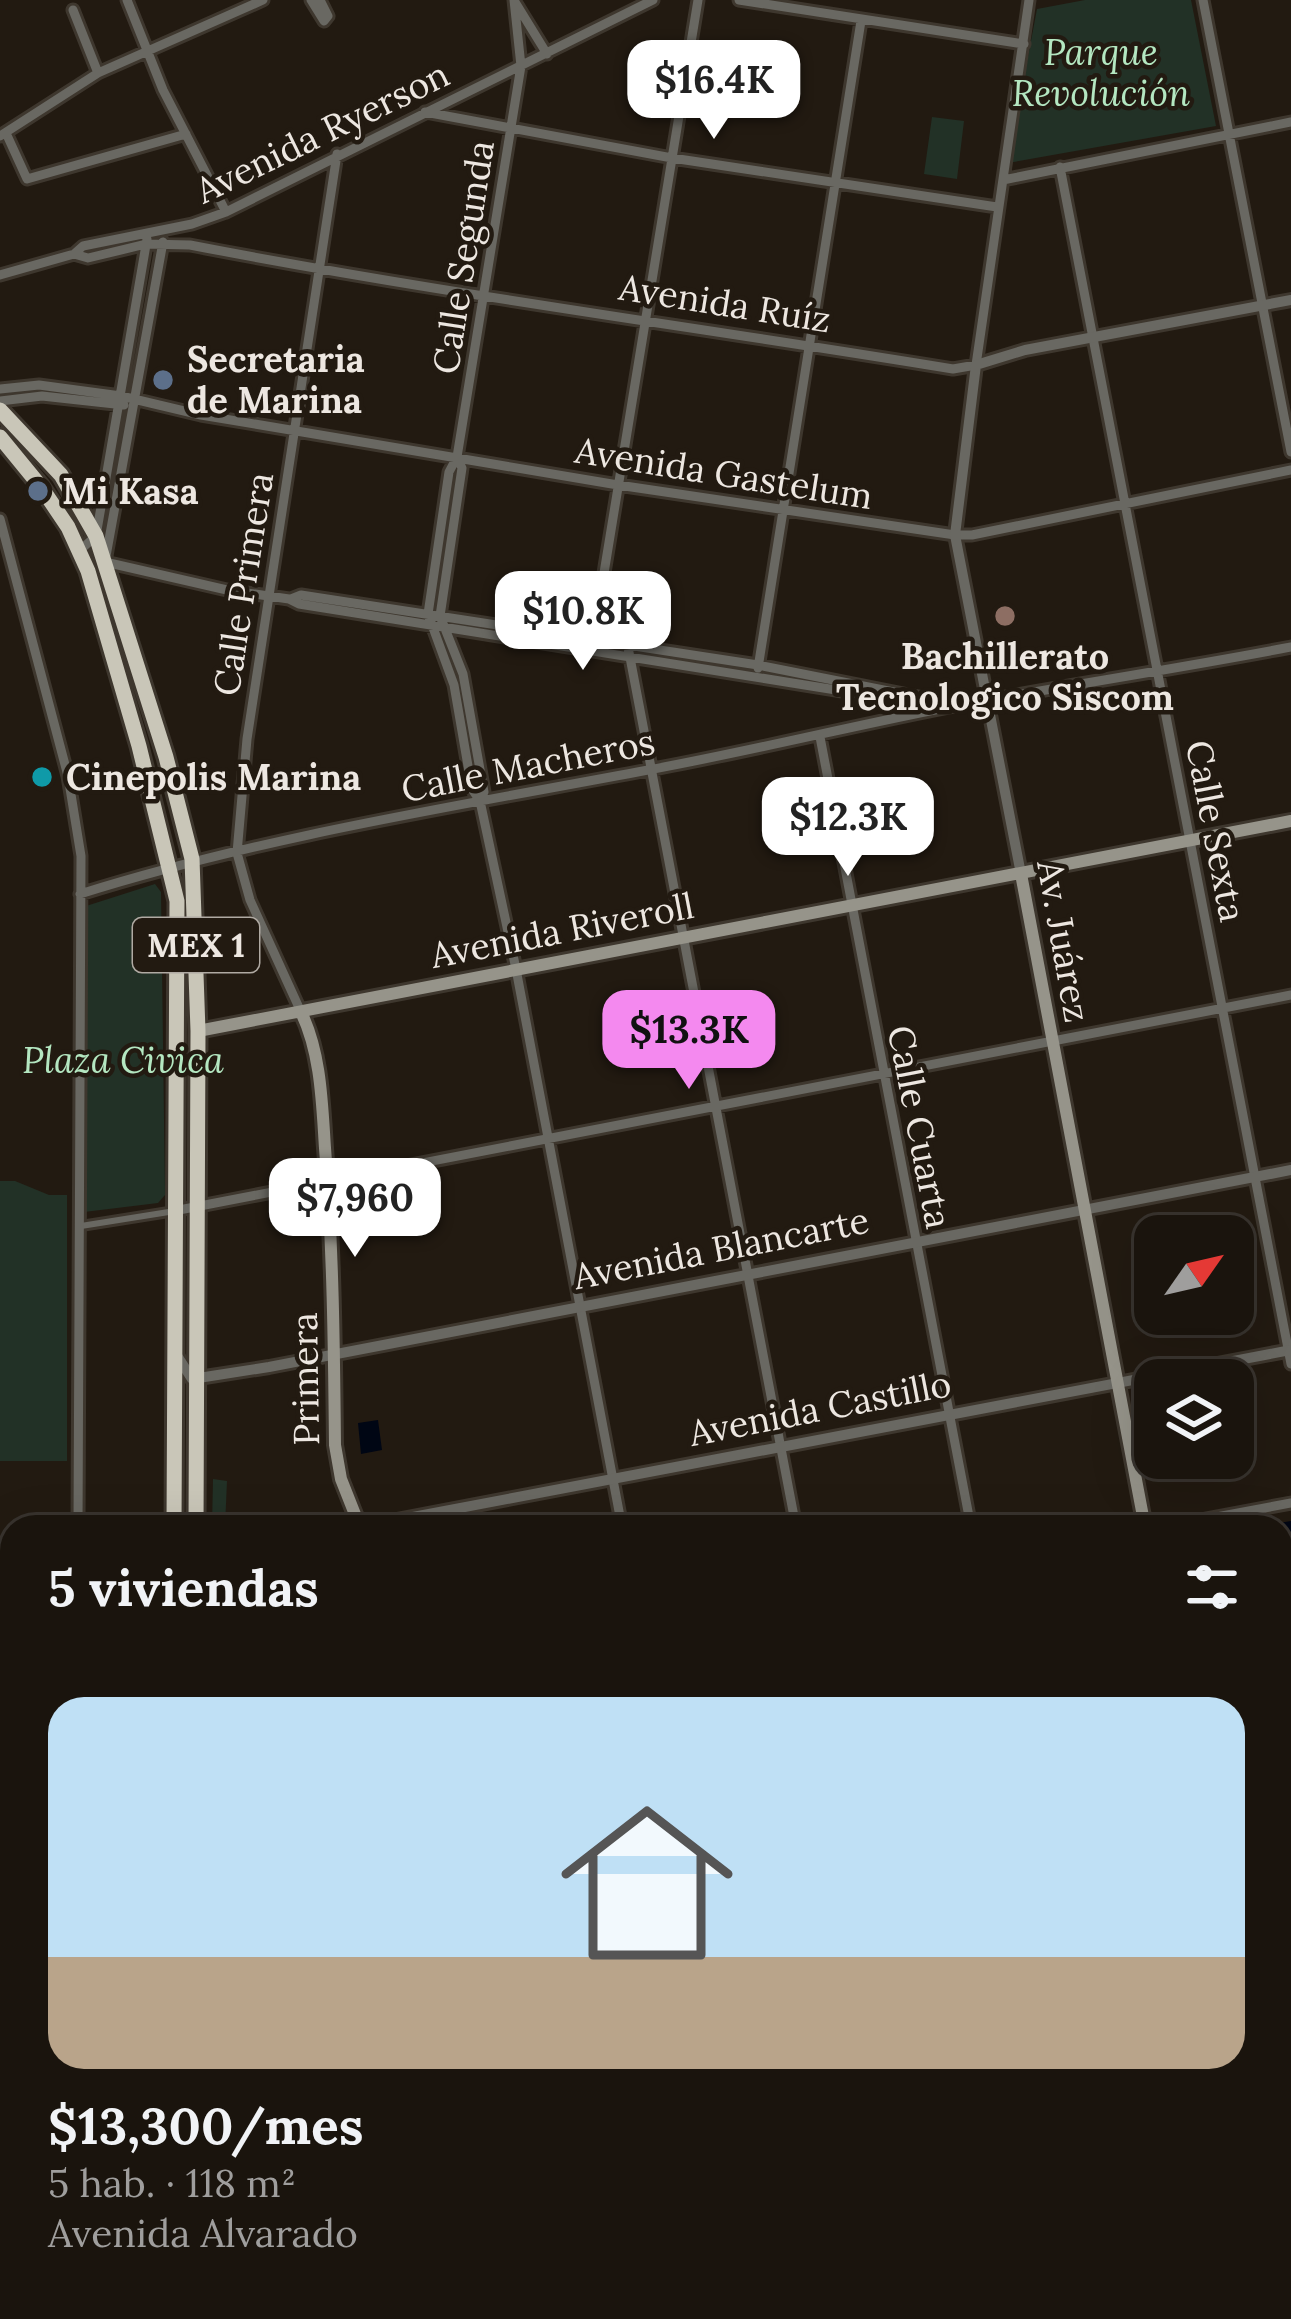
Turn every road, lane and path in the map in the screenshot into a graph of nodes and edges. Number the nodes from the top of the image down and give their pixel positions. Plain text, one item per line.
1 (127, 0) edge
2 (262, 0) edge
3 (311, 0) edge
4 (320, 0) edge
5 (514, 0) edge
6 (653, 0) edge
7 (698, 0) edge
8 (739, 0) edge
9 (1031, 0) edge
10 (1203, 0) edge
11 (73, 10) dead end
12 (861, 21) junction
13 (1024, 44) junction
14 (146, 50) junction
15 (547, 54) junction
16 (521, 66) junction
17 (98, 73) junction
18 (424, 112) junction
19 (1291, 122) edge
20 (510, 131) junction
21 (3, 134) edge
22 (185, 134) junction
23 (1228, 134) junction
24 (337, 154) junction
25 (672, 158) junction
26 (1060, 166) junction
27 (1003, 180) junction
28 (835, 184) junction
29 (997, 207) junction
30 (226, 212) junction
31 (164, 229) junction
32 (149, 230) junction
33 (163, 243) junction
34 (146, 244) junction
35 (74, 254) junction
36 (320, 270) junction
37 (0, 275) edge
38 (484, 299) junction
39 (1291, 300) edge
40 (1260, 306) junction
41 (647, 320) junction
42 (1093, 337) junction
43 (811, 346) junction
44 (976, 365) junction
45 (0, 389) edge
46 (41, 390) junction
47 (0, 400) edge
48 (121, 401) junction
49 (134, 402) junction
50 (0, 410) edge
51 (294, 430) junction
52 (0, 437) edge
53 (1291, 452) edge
54 (457, 457) junction
55 (1291, 470) edge
56 (618, 485) junction
57 (1125, 503) junction
58 (781, 510) junction
59 (0, 520) edge
60 (96, 536) junction
61 (955, 536) junction
62 (79, 551) junction
63 (105, 562) junction
64 (88, 571) junction
65 (268, 597) junction
66 (289, 599) junction
67 (434, 615) junction
68 (431, 627) junction
69 (445, 629) junction
70 (592, 645) junction
71 (1291, 646) edge
72 (629, 652) junction
73 (758, 671) junction
74 (1157, 673) junction
75 (892, 695) junction
76 (990, 701) junction
77 (959, 705) junction
78 (892, 721) junction
79 (820, 737) junction
80 (650, 770) junction
81 (479, 796) junction
82 (1291, 821) edge
83 (1190, 841) junction
84 (237, 853) junction
85 (192, 860) junction
86 (169, 866) junction
87 (1021, 874) junction
88 (80, 894) junction
89 (850, 903) junction
90 (682, 937) junction
91 (515, 969) junction
92 (1291, 994) edge
93 (1222, 1009) junction
94 (301, 1012) junction
95 (198, 1031) junction
96 (1052, 1042) junction
97 (884, 1074) junction
98 (715, 1107) junction
99 (546, 1139) junction
100 (1291, 1170) edge
101 (1255, 1177) junction
102 (328, 1183) junction
103 (198, 1206) junction
104 (1083, 1209) junction
105 (178, 1210) junction
106 (77, 1226) junction
107 (914, 1242) junction
108 (747, 1274) junction
109 (579, 1306) junction
110 (1290, 1350) edge
111 (176, 1354) junction
112 (335, 1356) junction
113 (1291, 1364) edge
114 (198, 1379) junction
115 (1117, 1382) junction
116 (948, 1413) junction
117 (780, 1446) junction
118 (612, 1478) junction
119 (1291, 1503) edge
120 (78, 1515) edge
121 (174, 1515) edge
122 (196, 1515) edge
123 (356, 1515) edge
124 (422, 1515) edge
125 (620, 1515) edge
126 (794, 1515) edge
127 (969, 1515) edge
128 (1143, 1515) edge
129 (1227, 1515) edge

1 - 14 street
2 - 14 street
3 - 4 street
5 - 15 street
5 - 16 street, Calle Segunda
6 - 15 street, Avenida Ryerson
7 - 25 street
8 - 12 street
9 - 13 street
10 - 23 street
11 - 17 street
12 - 13 street
12 - 28 street
13 - 27 street
14 - 17 street
14 - 22 street
15 - 16 street, Avenida Ryerson
16 - 18 street, Avenida Ryerson
16 - 20 street, Calle Segunda
17 - 21 street
18 - 20 street
18 - 24 street, Avenida Ryerson
19 - 23 street
20 - 25 street
20 - 38 street, Calle Segunda
21 - 22 street
22 - 30 street
23 - 26 street
23 - 40 street
24 - 30 street, Avenida Ryerson
24 - 36 street, Calle Primera
25 - 28 street
25 - 41 street
26 - 27 street
26 - 42 street, Calle Sexta
27 - 29 street
28 - 29 street
28 - 43 street
29 - 44 street
30 - 31 street, Avenida Ryerson
31 - 32 street, Avenida Ryerson
31 - 33 street
32 - 34 street
32 - 35 street, Avenida Ryerson
33 - 34 street, Avenida Ruíz
33 - 36 street, Avenida Ruíz
33 - 49 street
34 - 35 street
34 - 48 street
35 - 37 street
36 - 38 street, Avenida Ruíz
36 - 51 street, Calle Primera
38 - 41 street, Avenida Ruíz
38 - 54 street, Calle Segunda
39 - 40 street, Avenida Ruíz
40 - 42 street, Avenida Ruíz
40 - 53 street
41 - 43 street, Avenida Ruíz
41 - 56 street
42 - 44 street, Avenida Ruíz
42 - 57 street, Calle Sexta
43 - 44 street, Avenida Ruíz
43 - 58 street
44 - 61 street, Av. Juárez
45 - 46 street
46 - 47 street
46 - 48 street, Avenida Gastelum
48 - 49 street, Avenida Gastelum
48 - 60 street
49 - 51 street, Avenida Gastelum
49 - 63 street
50 - 60 highway, MEX 1
51 - 54 street, Avenida Gastelum
51 - 65 street, Calle Primera
52 - 62 highway, MEX 1
54 - 56 street, Avenida Gastelum
54 - 67 street, Calle Segunda
55 - 57 street, Avenida Gastelum
56 - 58 street, Avenida Gastelum
56 - 70 street
57 - 61 street, Avenida Gastelum
57 - 74 street, Calle Sexta
58 - 61 street, Avenida Gastelum
58 - 73 street
59 - 88 street
60 - 62 street
60 - 63 highway, MEX 1
61 - 76 street, Av. Juárez
62 - 64 highway, MEX 1
63 - 64 street
63 - 65 street
63 - 85 highway, MEX 1
64 - 86 highway, MEX 1
65 - 66 street
65 - 84 street, Calle Primera
66 - 67 street
66 - 68 street
67 - 68 street, Calle Segunda
67 - 69 street, Calle Segunda
67 - 70 street
68 - 69 street
68 - 81 street, Calle Segunda
69 - 70 street
69 - 81 street, Calle Segunda
70 - 72 street
71 - 74 street, Calle Macheros
72 - 73 street
72 - 80 street
73 - 75 street
74 - 76 street, Calle Macheros
74 - 83 street, Calle Sexta
75 - 77 street
75 - 78 street
76 - 77 street, Calle Macheros
76 - 87 street, Av. Juárez
77 - 78 street, Calle Macheros
78 - 79 street, Calle Macheros
79 - 80 street, Calle Macheros
79 - 89 street, Calle Cuarta
80 - 81 street, Calle Macheros
80 - 90 street
81 - 84 street, Calle Macheros
81 - 91 street, Calle Segunda
82 - 83 main road, Avenida Riveroll
83 - 87 main road, Avenida Riveroll
83 - 93 street, Calle Sexta
84 - 85 street, Calle Macheros
84 - 94 street, Calle Primera
85 - 86 street, Calle Macheros
85 - 95 highway, MEX 1
86 - 88 street, Calle Macheros
86 - 105 highway, MEX 1
87 - 89 main road, Avenida Riveroll
87 - 96 main road, Av. Juárez
88 - 106 street
89 - 90 main road, Avenida Riveroll
89 - 97 street, Calle Cuarta
90 - 91 main road, Avenida Riveroll
90 - 98 street
91 - 94 main road, Avenida Riveroll
91 - 99 street, Calle Segunda
92 - 93 street
93 - 96 street
93 - 101 street, Calle Sexta
94 - 95 main road, Avenida Riveroll
94 - 102 main road, Primera
95 - 103 highway, MEX 1
96 - 97 street
96 - 104 main road, Av. Juárez
97 - 98 street
97 - 107 street, Calle Cuarta
98 - 99 street
98 - 108 street
99 - 102 street
99 - 109 street, Calle Segunda
100 - 101 street, Avenida Blancarte
101 - 104 street, Avenida Blancarte
101 - 110 street, Calle Sexta
102 - 103 street
102 - 112 main road, Primera
103 - 105 street
103 - 114 highway, MEX 1
104 - 107 street, Avenida Blancarte
104 - 115 main road, Av. Juárez
105 - 106 street
105 - 111 highway, MEX 1
106 - 120 street
107 - 108 street, Avenida Blancarte
107 - 116 street, Calle Cuarta
108 - 109 street, Avenida Blancarte
108 - 117 street
109 - 112 street, Avenida Blancarte
109 - 118 street, Calle Segunda
110 - 113 street, Calle Sexta
110 - 115 street, Avenida Castillo
111 - 114 street
111 - 121 highway, MEX 1
112 - 114 street, Avenida Blancarte
112 - 123 main road, Primera
114 - 122 highway, MEX 1
115 - 116 street, Avenida Castillo
115 - 128 main road, Av. Juárez
116 - 117 street, Avenida Castillo
116 - 127 street, Calle Cuarta
117 - 118 street, Avenida Castillo
117 - 126 street
118 - 124 street, Avenida Castillo
118 - 125 street, Calle Segunda
119 - 129 street

